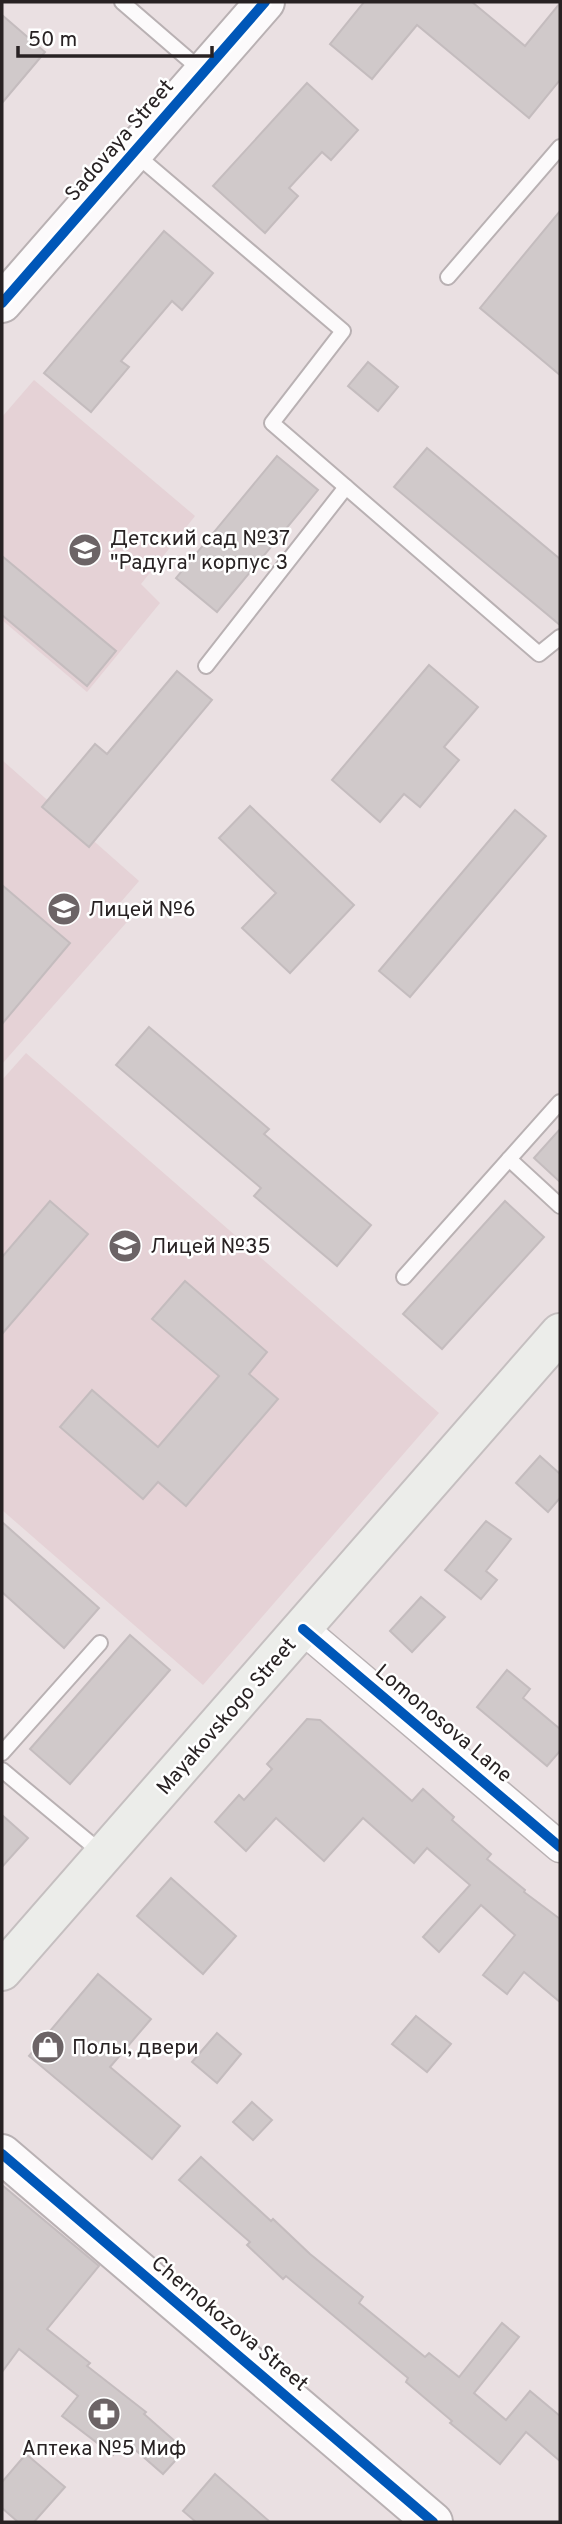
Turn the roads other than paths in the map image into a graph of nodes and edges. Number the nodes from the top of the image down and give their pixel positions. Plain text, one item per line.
1 (122, 2) edge
2 (265, 2) edge
3 (203, 72) junction
4 (560, 147) edge
5 (133, 152) junction
6 (448, 277) dead end
7 (2, 303) edge
8 (346, 487) junction
9 (560, 637) edge
10 (206, 666) dead end
11 (560, 1102) edge
12 (509, 1159) junction
13 (560, 1206) edge
14 (404, 1277) dead end
15 (560, 1333) edge
16 (303, 1629) junction
17 (100, 1643) dead end
18 (2, 1753) edge
19 (2, 1770) edge
20 (560, 1847) edge
21 (104, 1855) junction
22 (2, 1971) edge
23 (2, 2154) edge
24 (433, 2522) edge

1 - 3 lane
2 - 3 street, Sadovaya Street
3 - 5 street, Sadovaya Street
4 - 6 lane
5 - 7 street, Sadovaya Street
5 - 8 lane
8 - 9 lane
8 - 10 lane
11 - 12 lane
12 - 13 lane
12 - 14 lane
15 - 16 main road, Mayakovskogo Street
16 - 20 street, Lomonosova Lane
16 - 21 main road, Mayakovskogo Street
17 - 18 lane
19 - 21 lane
21 - 22 main road, Mayakovskogo Street
23 - 24 street, Chernokozova Street

